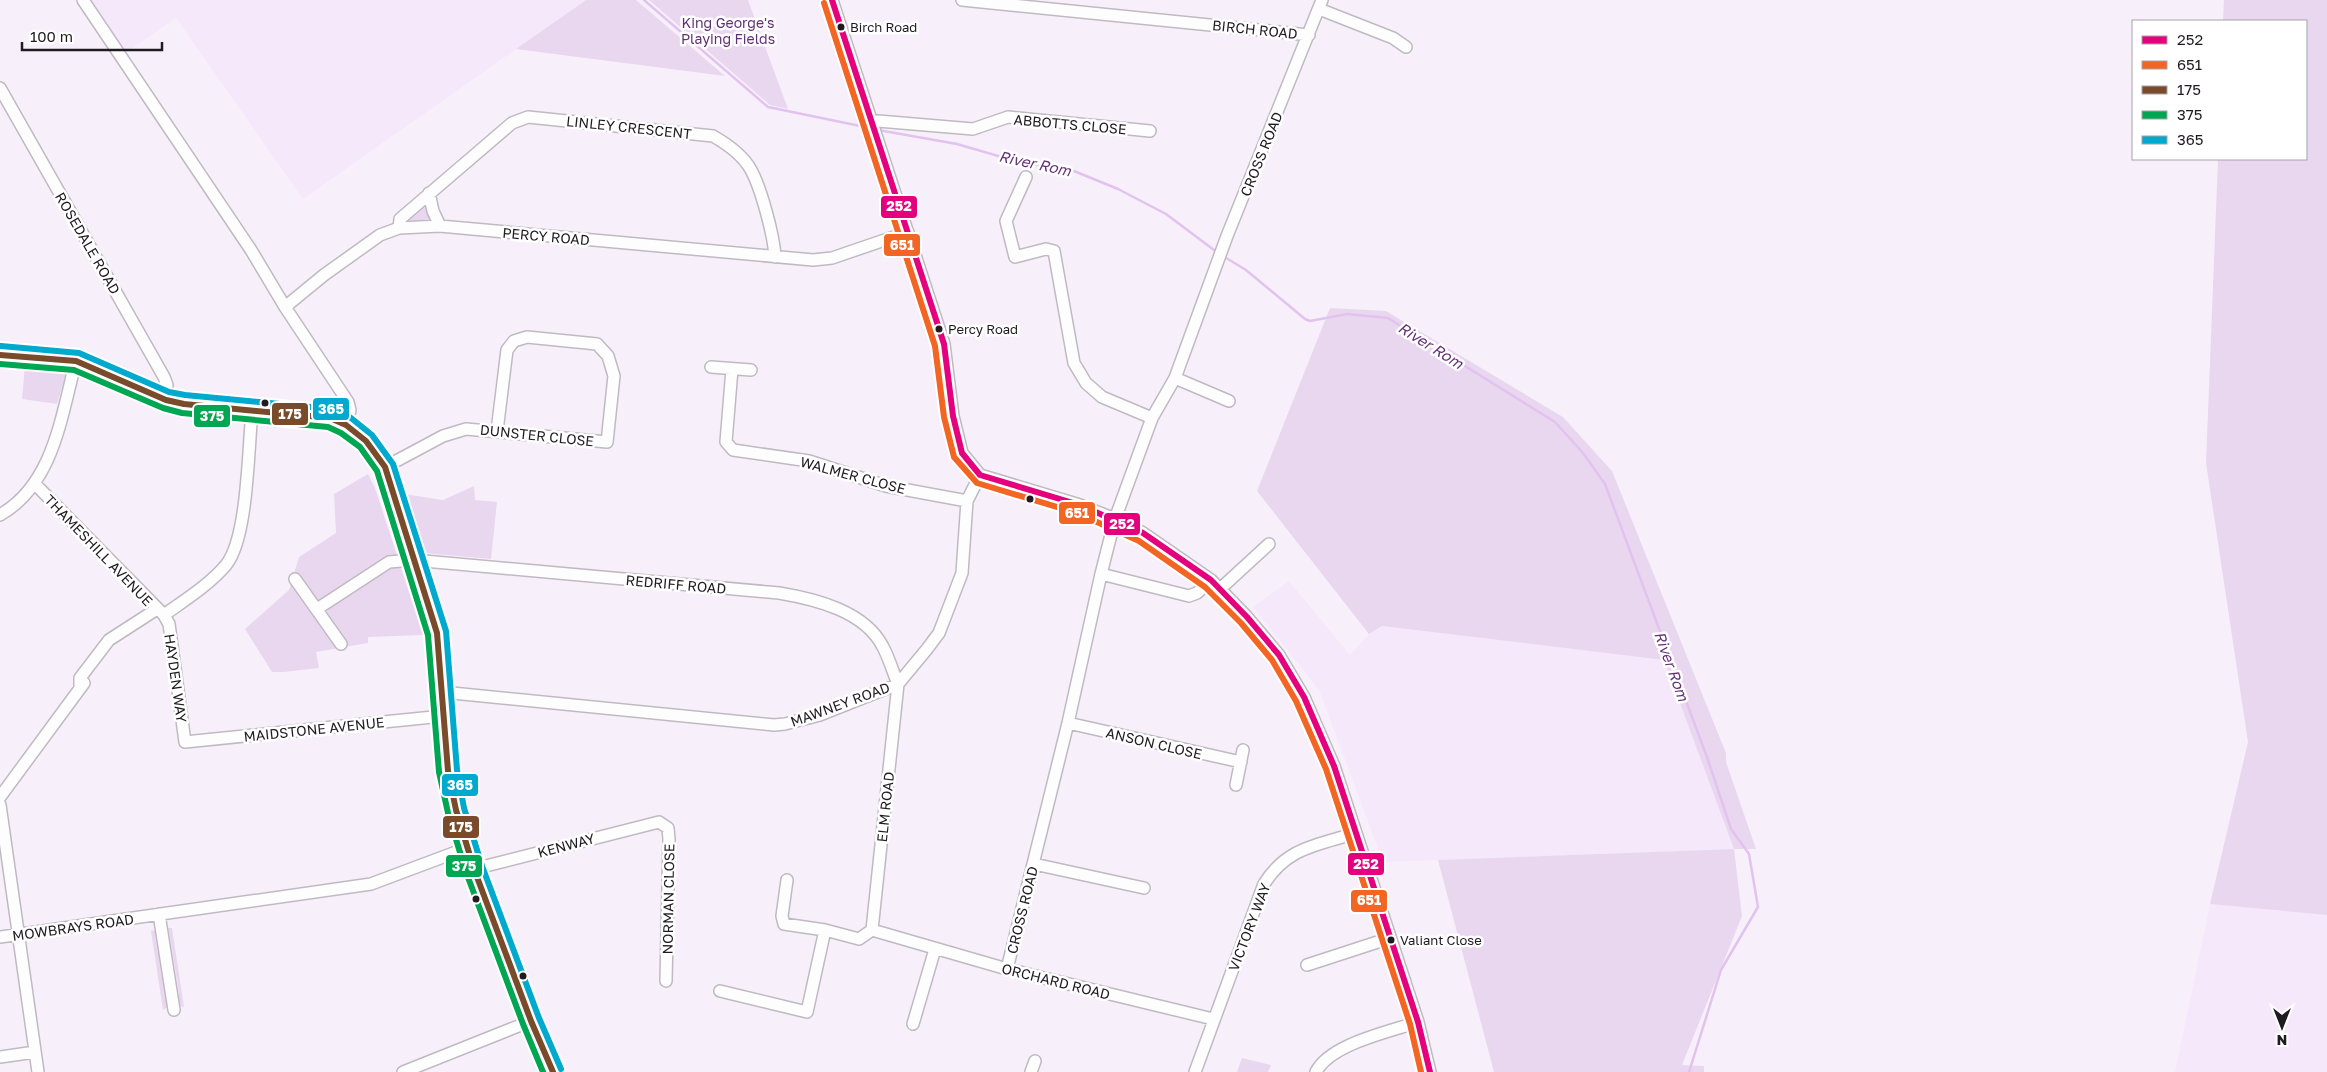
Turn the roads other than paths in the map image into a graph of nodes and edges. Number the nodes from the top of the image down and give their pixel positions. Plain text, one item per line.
1 (83, 0) edge
2 (832, 0) edge
3 (962, 0) edge
4 (1321, 5) edge
5 (1309, 35) junction
6 (1406, 47) dead end
7 (0, 88) edge
8 (874, 129) junction
9 (1150, 131) dead end
10 (1026, 177) dead end
11 (429, 193) junction
12 (440, 226) junction
13 (395, 229) junction
14 (908, 232) junction
15 (775, 257) junction
16 (285, 307) junction
17 (0, 355) edge
18 (76, 361) junction
19 (711, 367) dead end
20 (732, 369) junction
21 (751, 370) dead end
22 (1175, 378) junction
23 (166, 400) junction
24 (1228, 401) dead end
25 (252, 412) junction
26 (1152, 418) junction
27 (346, 425) junction
28 (497, 431) junction
29 (385, 467) junction
30 (980, 475) junction
31 (35, 484) junction
32 (967, 501) junction
33 (0, 515) edge
34 (1115, 519) junction
35 (1269, 544) dead end
36 (413, 560) junction
37 (1101, 574) junction
38 (295, 579) dead end
39 (1211, 580) junction
40 (1220, 589) junction
41 (317, 609) junction
42 (160, 612) junction
43 (341, 644) dead end
44 (898, 684) junction
45 (442, 692) junction
46 (443, 716) junction
47 (1068, 723) junction
48 (185, 742) joint
49 (1243, 750) dead end
50 (1241, 762) junction
51 (1236, 785) dead end
52 (0, 797) edge
53 (0, 805) edge
54 (659, 822) joint
55 (1356, 833) junction
56 (467, 848) junction
57 (1034, 864) junction
58 (474, 869) junction
59 (787, 880) dead end
60 (1144, 888) dead end
61 (159, 914) junction
62 (825, 930) junction
63 (872, 930) junction
64 (19, 934) junction
65 (0, 937) edge
66 (1390, 938) junction
67 (935, 949) junction
68 (1307, 965) dead end
69 (1007, 969) junction
70 (666, 981) dead end
71 (720, 991) dead end
72 (174, 1010) dead end
73 (1213, 1019) junction
74 (531, 1021) junction
75 (1418, 1022) junction
76 (914, 1024) dead end
77 (35, 1052) junction
78 (0, 1057) edge
79 (38, 1072) edge
80 (403, 1072) edge
81 (553, 1072) edge
82 (1195, 1072) edge
83 (1316, 1072) edge
84 (1430, 1072) edge

1 - 16 street
2 - 8 street
3 - 5 street, BIRCH ROAD
4 - 5 street, CROSS ROAD
4 - 6 street
5 - 22 street, CROSS ROAD
7 - 23 street, ROSEDALE ROAD
8 - 9 street, ABBOTTS CLOSE
8 - 14 street
10 - 26 street
11 - 12 street
11 - 13 street, LINLEY CRESCENT
11 - 15 street, LINLEY CRESCENT
12 - 13 street, PERCY ROAD
12 - 15 street, PERCY ROAD
13 - 16 street, LINLEY CRESCENT
14 - 15 street, PERCY ROAD
14 - 30 street
16 - 27 street
17 - 18 main road
18 - 23 main road
18 - 31 street
19 - 20 street
20 - 21 street
20 - 32 street, WALMER CLOSE
22 - 24 street
22 - 26 street, CROSS ROAD
23 - 25 main road
25 - 27 main road
25 - 42 street
26 - 34 street, CROSS ROAD
27 - 29 main road
28 - 28 street, DUNSTER CLOSE
28 - 29 street, DUNSTER CLOSE
29 - 36 main road
30 - 32 street, MAWNEY ROAD
30 - 34 street
31 - 33 street
31 - 42 street, THAMESHILL AVENUE
32 - 44 street, MAWNEY ROAD
34 - 37 street, CROSS ROAD
34 - 39 street
35 - 40 street
36 - 41 street, REDRIFF ROAD
36 - 44 street, REDRIFF ROAD
36 - 45 main road
37 - 39 street
37 - 47 street, CROSS ROAD
38 - 41 street
39 - 40 street
40 - 55 street
41 - 43 street
42 - 48 street, HAYDEN WAY
42 - 52 street
44 - 45 street, MAWNEY ROAD
44 - 63 street, ELM ROAD
45 - 46 main road
46 - 48 street, MAIDSTONE AVENUE
46 - 56 main road
47 - 50 street, ANSON CLOSE
47 - 57 street, CROSS ROAD
49 - 50 street
50 - 51 street
53 - 64 street
54 - 58 street, KENWAY
54 - 70 street, NORMAN CLOSE
55 - 66 street
55 - 73 street, VICTORY WAY
56 - 58 main road
56 - 61 street, MOWBRAYS ROAD
57 - 60 street
57 - 69 street, CROSS ROAD
58 - 74 main road
59 - 62 street
61 - 64 street, MOWBRAYS ROAD
61 - 72 street
62 - 63 street
62 - 71 street
63 - 67 street, ORCHARD ROAD
64 - 65 street, MOWBRAYS ROAD
64 - 77 street
66 - 68 street
66 - 75 street
67 - 69 street, ORCHARD ROAD
67 - 76 street
69 - 73 street, ORCHARD ROAD
73 - 82 street, VICTORY WAY
74 - 80 street
74 - 81 main road
75 - 83 street
75 - 84 street
77 - 78 street
77 - 79 street

